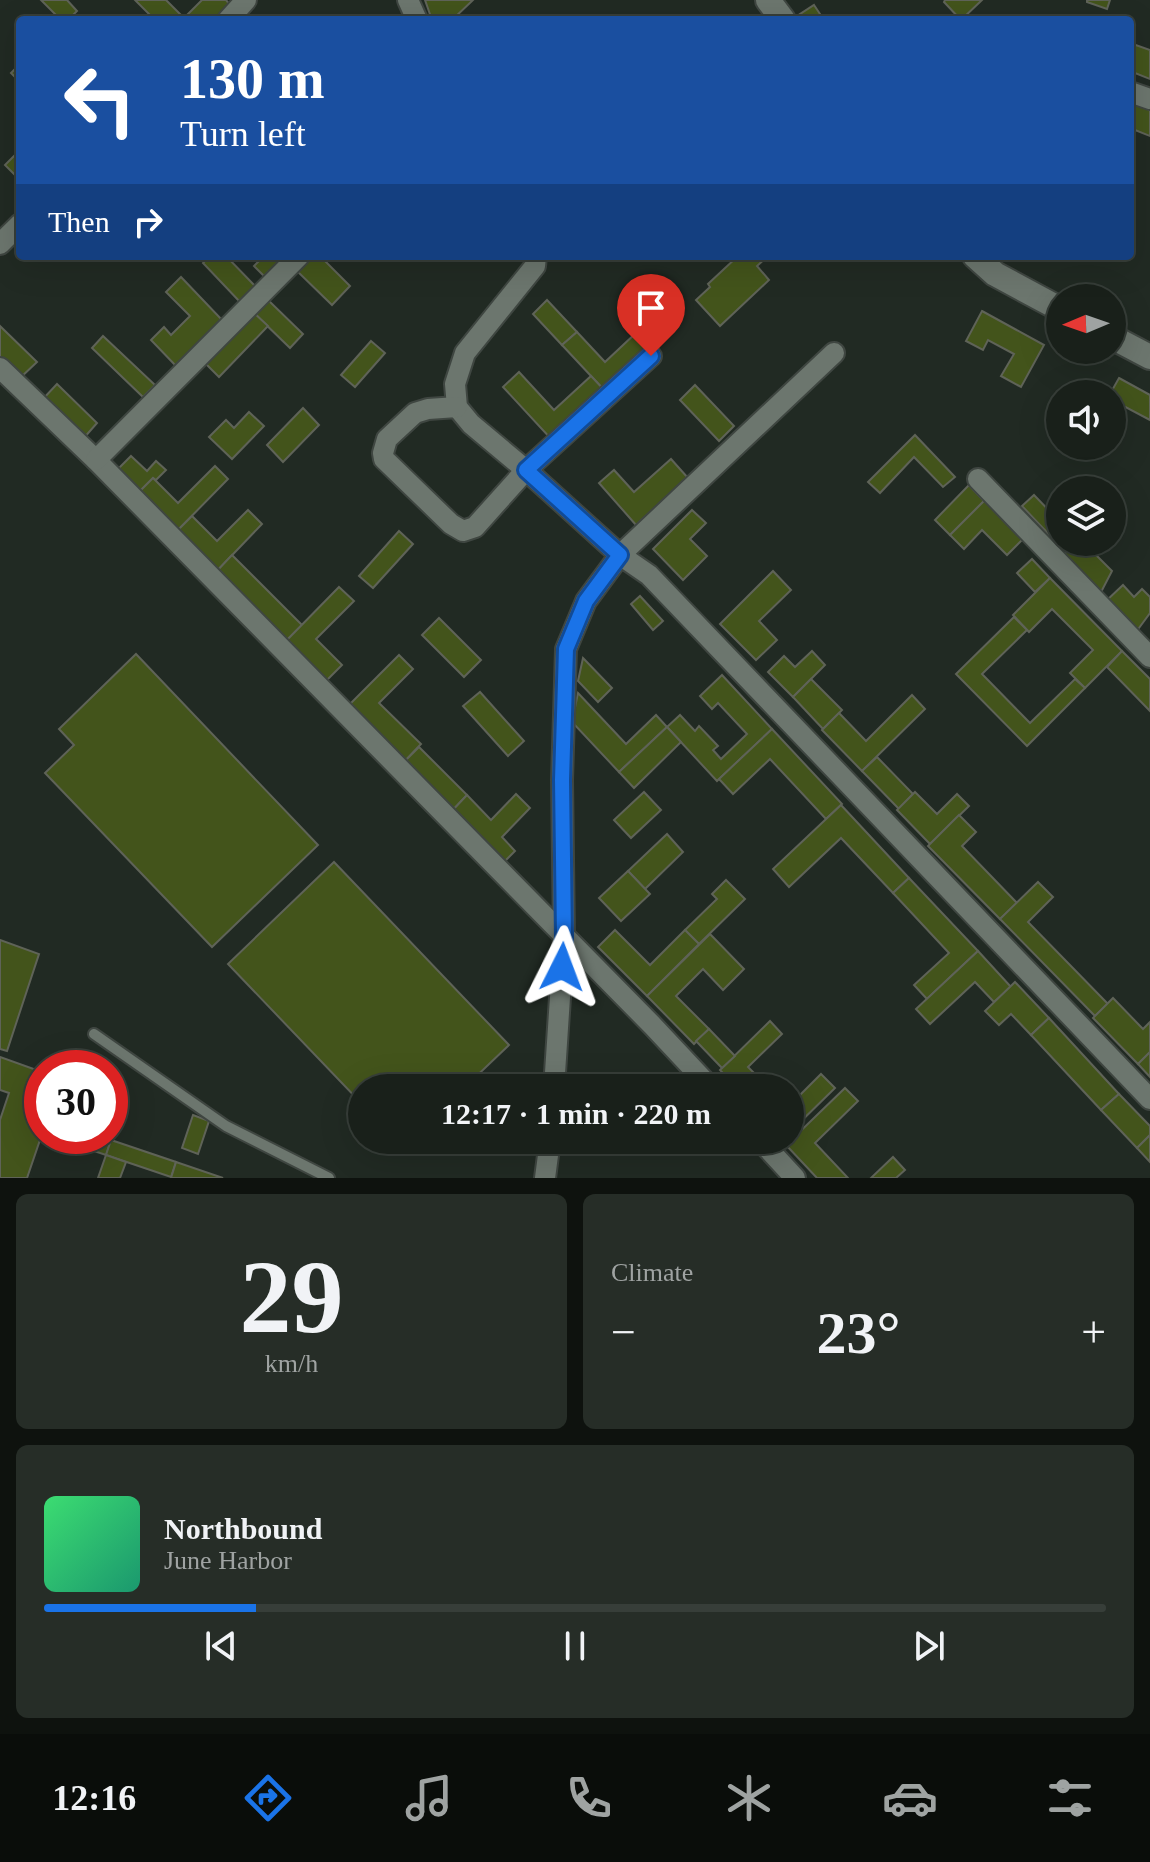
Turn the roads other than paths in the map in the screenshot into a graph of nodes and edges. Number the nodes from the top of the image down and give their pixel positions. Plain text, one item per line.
1 (246, 0) edge
2 (232, 16) edge
3 (16, 228) edge
4 (0, 244) edge
5 (295, 260) edge
6 (536, 260) edge
7 (979, 260) edge
8 (1046, 301) edge
9 (1126, 344) edge
10 (834, 353) dead end
11 (651, 356) dead end
12 (1150, 357) edge
13 (0, 368) edge
14 (457, 407) junction
15 (96, 460) junction
16 (526, 470) junction
17 (978, 479) dead end
18 (620, 555) junction
19 (1150, 657) edge
20 (564, 937) junction
21 (94, 1034) dead end
22 (555, 1074) edge
23 (698, 1074) edge
24 (1150, 1099) edge
25 (548, 1154) edge
26 (773, 1154) edge
27 (329, 1178) edge
28 (545, 1178) edge
29 (795, 1178) edge

1 - 2 street
3 - 4 street
5 - 15 street
6 - 14 street
7 - 8 street
9 - 12 street
10 - 18 street
11 - 16 street
13 - 15 street
14 - 16 street
14 - 16 street
15 - 20 street
16 - 18 street
17 - 19 street
18 - 20 street
18 - 24 street
20 - 22 street
20 - 23 street
21 - 27 lane
25 - 28 street
26 - 29 street

